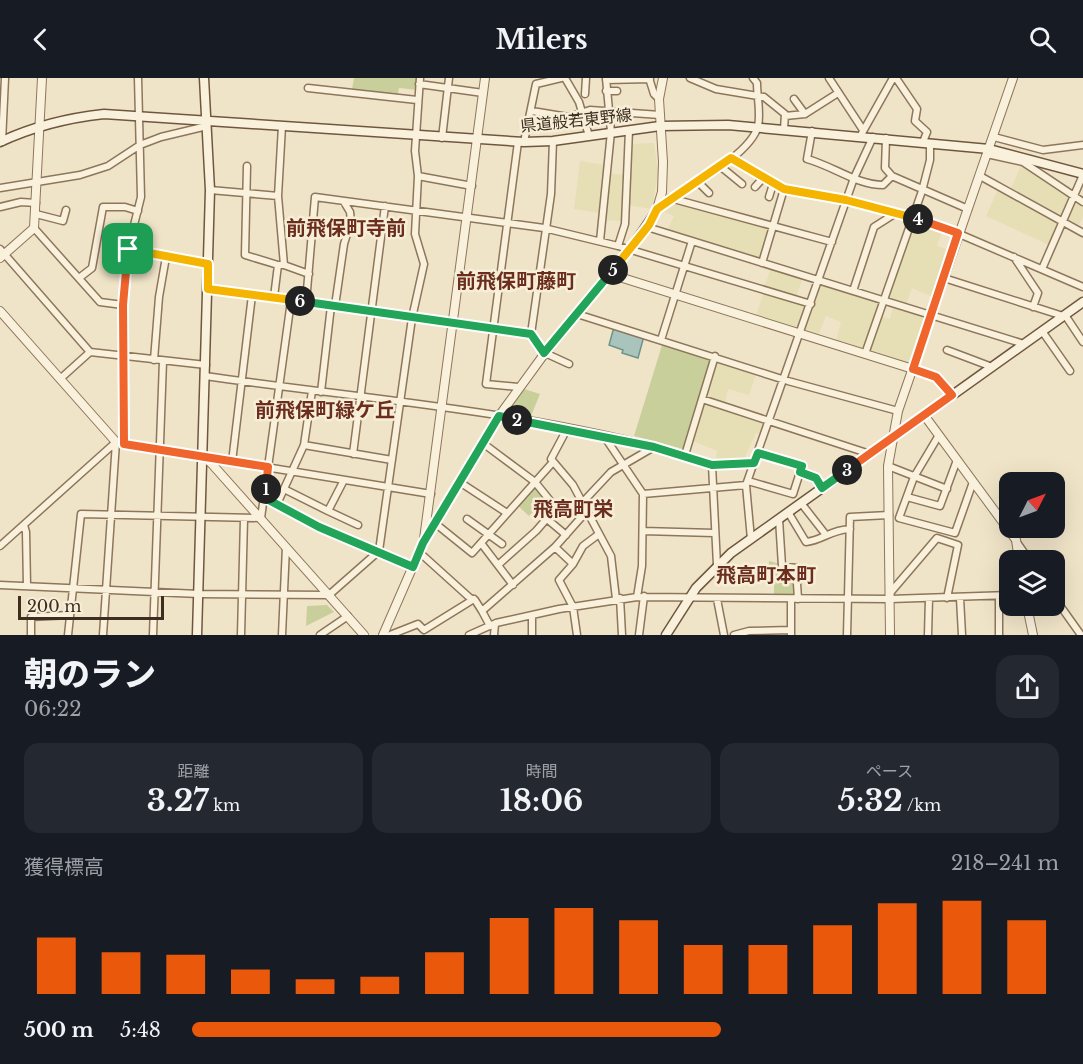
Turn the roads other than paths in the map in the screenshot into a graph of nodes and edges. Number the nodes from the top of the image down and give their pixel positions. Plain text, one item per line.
1 (5, 78) edge
2 (42, 78) edge
3 (138, 78) edge
4 (204, 78) edge
5 (449, 78) edge
6 (485, 78) edge
7 (563, 78) edge
8 (586, 78) edge
9 (663, 78) edge
10 (690, 78) edge
11 (829, 78) edge
12 (894, 78) edge
13 (1013, 78) edge
14 (606, 79) edge
15 (650, 79) edge
16 (757, 80) edge
17 (420, 81) edge
18 (447, 87) junction
19 (308, 88) dead end
20 (606, 91) junction
21 (617, 91) dead end
22 (483, 93) junction
23 (838, 93) junction
24 (585, 94) dead end
25 (757, 96) junction
26 (659, 99) junction
27 (794, 99) dead end
28 (417, 100) junction
29 (532, 111) junction
30 (607, 111) junction
31 (582, 112) junction
32 (805, 114) junction
33 (139, 115) junction
34 (660, 115) junction
35 (784, 116) junction
36 (207, 123) junction
37 (41, 126) junction
38 (282, 126) junction
39 (660, 126) junction
40 (758, 127) junction
41 (784, 129) junction
42 (629, 130) junction
43 (812, 131) junction
44 (611, 132) junction
45 (862, 133) junction
46 (417, 134) junction
47 (589, 136) junction
48 (873, 137) junction
49 (994, 137) junction
50 (442, 138) junction
51 (886, 138) junction
52 (478, 140) junction
53 (553, 141) junction
54 (1, 142) edge
55 (521, 142) junction
56 (926, 142) junction
57 (140, 145) junction
58 (1083, 145) edge
59 (988, 152) junction
60 (731, 158) junction
61 (247, 166) dead end
62 (720, 166) junction
63 (1083, 174) edge
64 (418, 176) junction
65 (892, 176) junction
66 (980, 176) junction
67 (763, 178) junction
68 (854, 178) junction
69 (36, 181) junction
70 (697, 181) junction
71 (742, 184) dead end
72 (773, 184) junction
73 (472, 186) junction
74 (755, 187) dead end
75 (0, 188) edge
76 (784, 189) junction
77 (922, 189) junction
78 (210, 190) junction
79 (246, 193) junction
80 (709, 193) dead end
81 (278, 196) junction
82 (1074, 196) junction
83 (768, 197) dead end
84 (670, 198) junction
85 (846, 200) junction
86 (36, 202) junction
87 (344, 202) junction
88 (1083, 202) edge
89 (385, 206) junction
90 (0, 207) edge
91 (657, 209) junction
92 (968, 209) junction
93 (66, 210) dead end
94 (416, 210) junction
95 (138, 211) junction
96 (896, 213) junction
97 (36, 214) junction
98 (912, 218) junction
99 (468, 220) junction
100 (1063, 222) junction
101 (507, 224) junction
102 (773, 226) junction
103 (647, 227) junction
104 (34, 228) junction
105 (544, 228) junction
106 (958, 233) junction
107 (1083, 233) edge
108 (600, 241) junction
109 (692, 241) junction
110 (832, 242) junction
111 (618, 246) junction
112 (128, 249) junction
113 (630, 249) junction
114 (2, 254) edge
115 (1014, 256) junction
116 (166, 257) junction
117 (762, 263) junction
118 (208, 264) junction
119 (281, 265) junction
120 (685, 266) junction
121 (1042, 269) junction
122 (309, 274) junction
123 (610, 274) junction
124 (79, 278) junction
125 (944, 278) junction
126 (819, 280) junction
127 (1083, 287) edge
128 (208, 289) junction
129 (853, 291) junction
130 (252, 295) junction
131 (274, 297) junction
132 (676, 297) junction
133 (884, 300) junction
134 (291, 301) junction
135 (306, 302) junction
136 (1083, 302) edge
137 (811, 304) junction
138 (123, 305) junction
139 (333, 306) junction
140 (1033, 307) junction
141 (0, 311) edge
142 (372, 312) junction
143 (578, 314) junction
144 (931, 314) junction
145 (1064, 316) junction
146 (412, 318) junction
147 (454, 324) junction
148 (493, 330) junction
149 (1042, 332) junction
150 (531, 334) junction
151 (800, 334) junction
152 (661, 340) junction
153 (1083, 342) edge
154 (1024, 345) junction
155 (947, 350) dead end
156 (90, 352) junction
157 (544, 353) junction
158 (865, 354) junction
159 (123, 356) junction
160 (715, 356) junction
161 (154, 360) junction
162 (163, 361) junction
163 (569, 364) dead end
164 (206, 365) junction
165 (992, 367) junction
166 (913, 369) junction
167 (1070, 371) dead end
168 (205, 376) junction
169 (60, 379) junction
170 (784, 379) junction
171 (242, 381) junction
172 (280, 386) junction
173 (518, 387) junction
174 (312, 391) junction
175 (321, 392) junction
176 (952, 395) junction
177 (360, 398) junction
178 (702, 399) junction
179 (400, 403) junction
180 (443, 409) junction
181 (898, 411) junction
182 (924, 415) junction
183 (499, 416) junction
184 (770, 420) junction
185 (567, 429) junction
186 (939, 435) junction
187 (604, 436) junction
188 (892, 439) junction
189 (120, 443) junction
190 (484, 444) junction
191 (304, 445) junction
192 (654, 447) junction
193 (159, 450) junction
194 (758, 453) junction
195 (353, 454) junction
196 (870, 454) junction
197 (685, 456) junction
198 (203, 457) junction
199 (392, 460) junction
200 (957, 460) junction
201 (232, 462) junction
202 (553, 462) junction
203 (622, 463) junction
204 (754, 463) junction
205 (712, 465) junction
206 (888, 466) junction
207 (268, 467) junction
208 (293, 471) junction
209 (800, 472) junction
210 (915, 476) junction
211 (344, 480) junction
212 (536, 482) junction
213 (973, 482) junction
214 (461, 483) junction
215 (747, 483) junction
216 (388, 487) junction
217 (713, 488) junction
218 (822, 488) junction
219 (284, 489) junction
220 (947, 489) junction
221 (431, 494) junction
222 (643, 494) junction
223 (907, 497) junction
224 (265, 498) junction
225 (278, 502) junction
226 (801, 503) junction
227 (581, 504) junction
228 (328, 511) junction
229 (586, 512) junction
230 (788, 512) junction
231 (507, 513) junction
232 (111, 515) junction
233 (889, 515) junction
234 (157, 517) junction
235 (261, 518) junction
236 (201, 519) junction
237 (244, 519) junction
238 (467, 519) dead end
239 (547, 519) junction
240 (779, 519) junction
241 (436, 524) junction
242 (24, 525) junction
243 (358, 525) dead end
244 (850, 529) junction
245 (643, 531) junction
246 (714, 533) junction
247 (599, 534) junction
248 (489, 535) junction
249 (566, 535) junction
250 (826, 535) junction
251 (751, 539) junction
252 (423, 543) junction
253 (481, 543) junction
254 (502, 544) dead end
255 (0, 546) edge
256 (286, 547) junction
257 (555, 547) junction
258 (1020, 550) edge
259 (379, 551) junction
260 (419, 552) junction
261 (573, 564) junction
262 (498, 565) junction
263 (717, 566) junction
264 (413, 567) junction
265 (0, 585) edge
266 (513, 585) junction
267 (27, 586) junction
268 (72, 588) junction
269 (106, 589) junction
270 (154, 590) junction
271 (243, 593) junction
272 (199, 594) junction
273 (282, 594) junction
274 (329, 595) junction
275 (890, 596) junction
276 (999, 596) edge
277 (641, 597) junction
278 (688, 598) junction
279 (849, 598) junction
280 (929, 598) junction
281 (947, 598) junction
282 (960, 598) junction
283 (474, 599) junction
284 (618, 599) junction
285 (717, 599) junction
286 (794, 599) junction
287 (573, 607) junction
288 (482, 611) junction
289 (1065, 612) edge
290 (69, 615) junction
291 (348, 616) junction
292 (532, 616) junction
293 (999, 616) edge
294 (1029, 616) edge
295 (492, 625) junction
296 (790, 632) edge
297 (31, 635) edge
298 (68, 635) edge
299 (103, 635) edge
300 (153, 635) edge
301 (197, 635) edge
302 (241, 635) edge
303 (282, 635) edge
304 (320, 635) edge
305 (364, 635) edge
306 (383, 635) edge
307 (390, 635) edge
308 (469, 635) edge
309 (494, 635) edge
310 (532, 635) edge
311 (577, 635) edge
312 (622, 635) edge
313 (639, 635) edge
314 (666, 635) edge
315 (724, 635) edge
316 (734, 635) edge
317 (847, 635) edge
318 (890, 635) edge
319 (928, 635) edge
320 (962, 635) edge
321 (999, 635) edge
322 (1033, 635) edge
323 (1081, 635) edge

1 - 54 street
2 - 37 street
3 - 33 street
4 - 36 main road
5 - 18 street
6 - 22 street
7 - 29 street
7 - 31 street
8 - 24 street
9 - 26 street
10 - 25 street
11 - 23 street
12 - 45 street
12 - 56 street
13 - 49 street
14 - 15 street
14 - 20 street
15 - 26 street
16 - 25 street
17 - 18 street
17 - 28 street
18 - 22 street
18 - 50 street
19 - 28 street
20 - 21 street
20 - 30 street
22 - 52 street
23 - 32 street
23 - 45 street
25 - 35 street
25 - 40 street
26 - 34 street
27 - 32 street
28 - 46 street
29 - 31 street
29 - 55 street
30 - 31 street
30 - 34 street
30 - 44 street
31 - 47 street
32 - 35 street
33 - 36 main road, 県道般若東野線
33 - 37 main road, 県道般若東野線
33 - 57 street
34 - 39 street
35 - 41 street
36 - 38 main road, 県道般若東野線
36 - 57 street
36 - 78 main road
37 - 54 main road, 県道般若東野線
37 - 69 street
38 - 46 main road, 県道般若東野線
38 - 81 street
39 - 40 main road, 県道般若東野線
39 - 42 main road, 県道般若東野線
39 - 91 street
40 - 41 main road, 県道般若東野線
40 - 60 street
41 - 43 main road, 県道般若東野線
42 - 44 main road, 県道般若東野線
42 - 111 street
43 - 45 main road, 県道般若東野線
43 - 68 street
44 - 47 main road, 県道般若東野線
44 - 108 street
45 - 48 main road, 県道般若東野線
46 - 50 main road, 県道般若東野線
46 - 64 street
47 - 53 main road, 県道般若東野線
48 - 51 main road, 県道般若東野線
48 - 68 street
49 - 58 street
49 - 59 street
50 - 52 main road, 県道般若東野線
51 - 56 main road, 県道般若東野線
51 - 65 street
52 - 55 main road, 県道般若東野線
52 - 73 street
53 - 55 main road, 県道般若東野線
53 - 105 street
55 - 101 street
56 - 59 main road, 県道般若東野線
56 - 77 street
57 - 69 street
57 - 95 street
59 - 63 main road, 県道般若東野線
59 - 66 street
59 - 82 street
60 - 62 street
60 - 67 street
61 - 79 street
62 - 70 street
62 - 71 street
63 - 82 street
64 - 73 street
64 - 94 street
65 - 68 street
65 - 77 street
66 - 92 street
66 - 100 street
67 - 72 street
67 - 74 street
68 - 85 street
69 - 75 street
69 - 86 street
70 - 80 street
70 - 84 street
72 - 76 street
72 - 83 street
73 - 99 street
76 - 85 street
76 - 102 street
77 - 92 street
77 - 98 street
78 - 79 street
78 - 118 main road
79 - 81 street
79 - 119 street
81 - 119 street
82 - 88 street
82 - 100 street
84 - 91 street
84 - 102 street
85 - 96 street
85 - 110 street
86 - 90 street
86 - 97 street
87 - 89 street
87 - 122 street
87 - 139 street
89 - 94 street
89 - 142 street
91 - 103 street
92 - 106 street
93 - 97 street
94 - 99 street
94 - 146 street
95 - 112 street
95 - 124 street
96 - 98 street
96 - 129 street
97 - 104 street
98 - 106 street
98 - 133 street
99 - 101 street
99 - 147 street
100 - 107 street
100 - 121 street
101 - 105 street
101 - 148 street
102 - 110 street
102 - 117 street
103 - 109 street
103 - 113 street
104 - 114 street
104 - 124 street
105 - 108 street
105 - 150 street
106 - 115 street
106 - 125 street
108 - 111 street
109 - 117 street
109 - 120 street
110 - 126 street
111 - 113 street
112 - 116 street
112 - 138 street
113 - 120 street
113 - 123 street
114 - 156 street
115 - 121 street
115 - 140 street
116 - 118 street
116 - 161 street
117 - 126 street
118 - 128 main road
119 - 122 street
119 - 131 street
120 - 132 street
120 - 137 street
121 - 127 street
122 - 135 street
123 - 132 street
123 - 143 street
124 - 138 street
125 - 140 street
125 - 144 street
126 - 129 street
126 - 137 street
128 - 130 street
128 - 164 main road
129 - 133 street
130 - 131 street
130 - 171 street
131 - 134 street
132 - 151 street
132 - 152 street
133 - 144 street
133 - 158 street
134 - 135 street
134 - 172 street
135 - 139 street
136 - 145 main road
137 - 151 street
138 - 159 street
139 - 142 street
139 - 175 street
140 - 145 street
141 - 169 street
142 - 146 street
142 - 177 street
143 - 152 street
143 - 157 street
144 - 154 street
144 - 166 street
145 - 149 main road
145 - 153 street
146 - 147 street
146 - 179 street
147 - 148 street
147 - 180 street
148 - 150 street
148 - 173 street
149 - 154 main road
149 - 167 street
150 - 157 street
151 - 158 street
151 - 170 street
152 - 160 street
154 - 165 main road
155 - 165 street
156 - 159 street
156 - 169 street
157 - 163 street
157 - 173 street
158 - 166 street
159 - 161 street
159 - 189 street
160 - 170 street
160 - 178 street
161 - 162 street
162 - 164 street
162 - 193 street
164 - 168 main road
165 - 176 main road
166 - 176 street
166 - 181 street
168 - 171 street
168 - 198 main road
169 - 189 street
170 - 181 street
170 - 184 street
171 - 172 street
171 - 201 street
172 - 174 street
172 - 207 street
173 - 183 street
174 - 175 street
174 - 191 street
175 - 177 street
176 - 182 main road
177 - 179 street
177 - 195 street
178 - 184 street
178 - 197 street
179 - 180 street
179 - 199 street
180 - 183 street
180 - 221 street
181 - 188 street
182 - 186 street
182 - 188 main road
183 - 185 street
183 - 190 street
184 - 194 street
184 - 196 street
185 - 187 street
185 - 202 street
186 - 200 street
186 - 210 street
187 - 192 street
187 - 203 street
188 - 196 main road
188 - 206 street
189 - 193 street
189 - 232 street
189 - 242 street
190 - 212 street
190 - 214 street
191 - 195 street
191 - 208 street
192 - 197 street
192 - 203 street
193 - 198 street
193 - 234 street
194 - 204 street
194 - 209 street
195 - 199 street
196 - 218 main road
197 - 205 street
198 - 201 street
198 - 235 street
198 - 236 main road
199 - 216 street
200 - 213 street
200 - 220 street
201 - 207 street
202 - 212 street
202 - 227 street
203 - 222 street
203 - 227 street
204 - 205 street
204 - 215 street
205 - 217 street
206 - 210 street
206 - 233 street
207 - 208 street
207 - 224 street
208 - 211 street
208 - 219 street
209 - 215 street
209 - 218 street
210 - 220 street
210 - 223 street
211 - 216 street
211 - 228 street
212 - 231 street
212 - 239 street
213 - 223 street
213 - 258 street
214 - 231 street
214 - 241 street
215 - 217 street
215 - 251 street
216 - 221 street
216 - 259 street
217 - 222 street
217 - 246 street
218 - 226 main road
219 - 225 street
219 - 228 street
220 - 223 street
221 - 252 street
222 - 245 street
224 - 225 street
224 - 235 street
225 - 259 street
226 - 230 main road
226 - 250 street
227 - 229 street
228 - 243 street
229 - 247 street
229 - 249 street
230 - 240 main road
230 - 250 street
231 - 248 street
232 - 234 street
232 - 268 street
232 - 269 street
233 - 244 street
233 - 275 street
234 - 236 street
234 - 270 street
235 - 237 street
235 - 256 street
236 - 237 street
236 - 272 main road
237 - 271 street
238 - 248 street
239 - 249 street
239 - 262 street
240 - 251 main road
240 - 286 street
241 - 252 street
241 - 253 street
242 - 255 street
242 - 267 street
244 - 250 street
244 - 279 street
245 - 246 street
245 - 277 street
246 - 263 street
247 - 261 street
247 - 284 street
248 - 253 street
248 - 254 street
249 - 257 street
251 - 263 main road
252 - 260 street
253 - 262 street
256 - 273 street
256 - 274 street
257 - 261 street
257 - 266 street
259 - 264 street
259 - 274 street
260 - 264 street
260 - 283 street
261 - 287 street
262 - 266 street
263 - 278 main road
264 - 306 street
265 - 267 street
266 - 288 street
267 - 268 street
268 - 269 street
268 - 290 street
269 - 270 street
269 - 299 street
270 - 272 street
270 - 300 street
271 - 272 street
271 - 273 street
271 - 302 street
272 - 301 main road
273 - 274 street
273 - 303 street
274 - 291 street
275 - 279 street
275 - 280 street
275 - 281 street
275 - 318 street
276 - 282 street
277 - 278 street
277 - 284 street
277 - 313 street
278 - 285 street
278 - 314 main road
279 - 286 street
279 - 317 street
280 - 281 street
280 - 319 street
281 - 282 street
282 - 320 street
283 - 288 street
283 - 307 street
284 - 287 street
284 - 312 street
285 - 286 street
285 - 315 street
286 - 296 street
287 - 292 street
287 - 311 street
288 - 295 street
289 - 323 street
290 - 297 street
290 - 298 street
291 - 304 street
291 - 305 street
292 - 295 street
292 - 310 street
293 - 321 street
294 - 322 street
295 - 308 street
295 - 309 street
296 - 316 street

